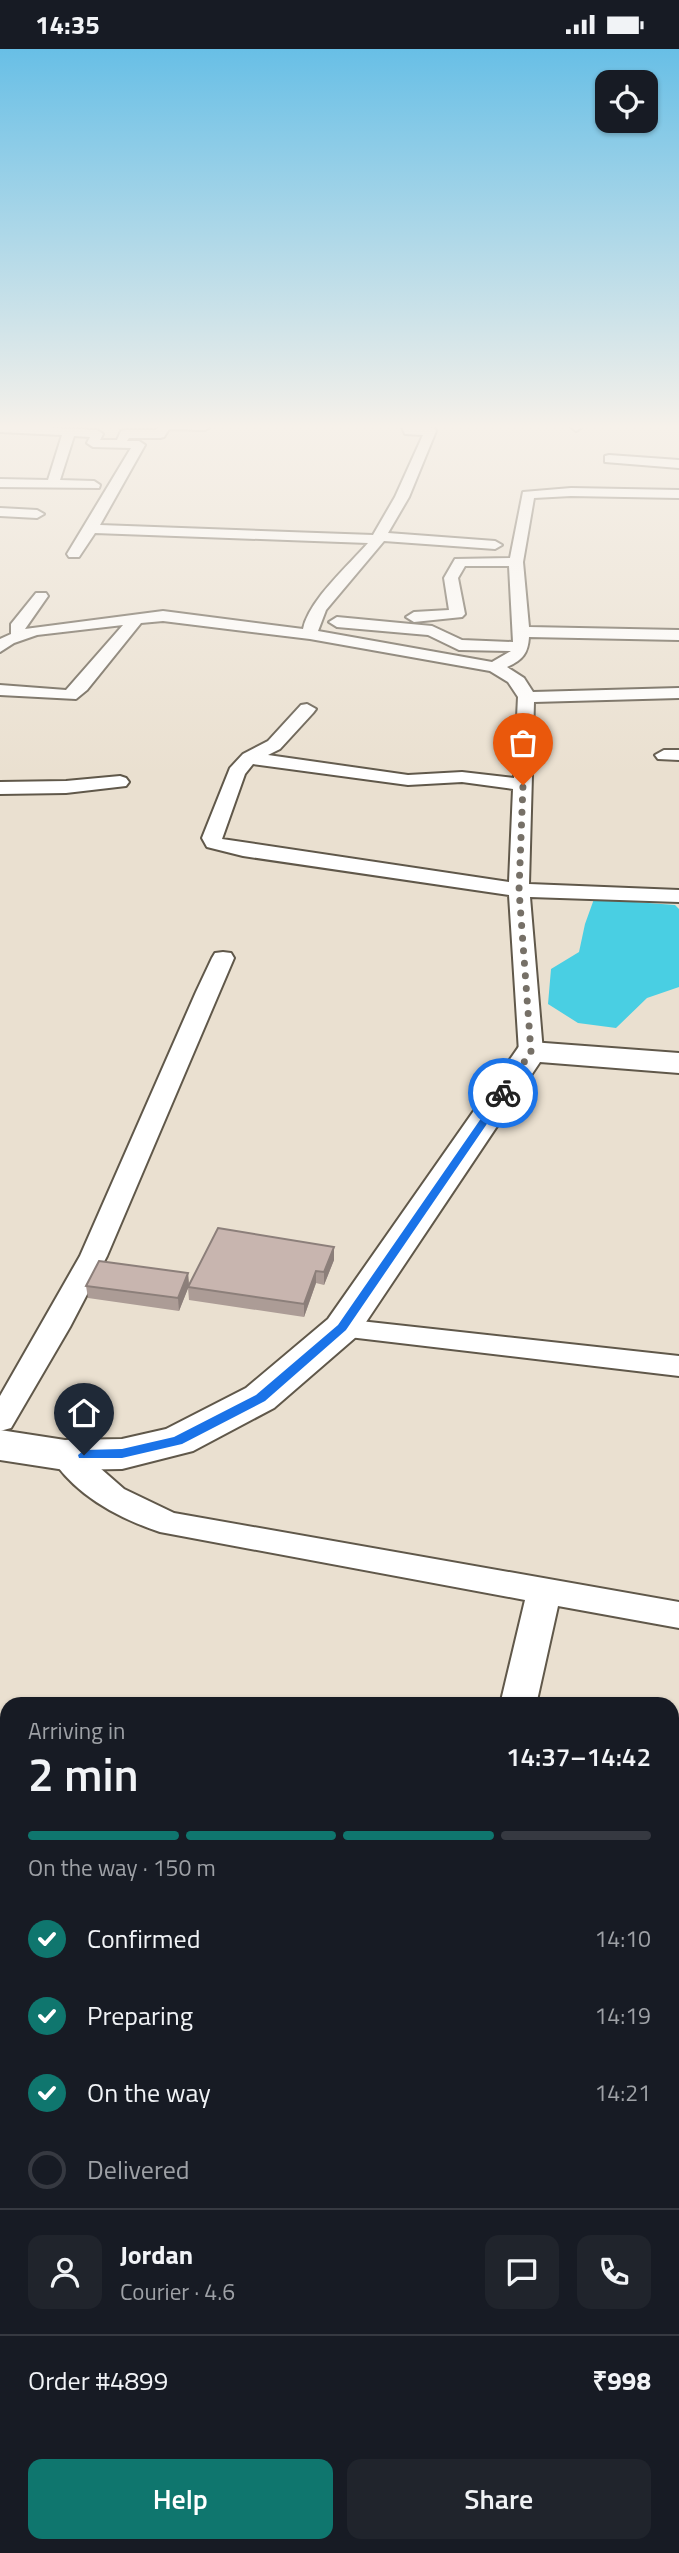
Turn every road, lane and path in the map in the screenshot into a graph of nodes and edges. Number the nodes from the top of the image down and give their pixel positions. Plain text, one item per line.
1 (82, 542) edge
2 (374, 542) edge
3 (417, 542) edge
4 (518, 542) edge
5 (74, 554) dead end
6 (516, 554) junction
7 (41, 596) dead end
8 (137, 618) junction
9 (312, 627) junction
10 (402, 628) junction
11 (20, 635) junction
12 (679, 635) edge
13 (521, 640) junction
14 (0, 647) edge
15 (494, 667) junction
16 (0, 690) edge
17 (679, 693) edge
18 (526, 697) junction
19 (307, 709) dead end
20 (249, 758) junction
21 (120, 782) dead end
22 (523, 785) junction
23 (0, 789) edge
24 (519, 890) junction
25 (679, 896) edge
26 (223, 958) dead end
27 (531, 1052) junction
28 (679, 1063) edge
29 (342, 1328) junction
30 (679, 1366) edge
31 (0, 1421) edge
32 (0, 1445) edge
33 (65, 1455) junction
34 (544, 1592) junction
35 (679, 1615) edge
36 (520, 1697) edge

1 - 5 street
2 - 9 street
3 - 6 street
4 - 6 street
6 - 10 street
6 - 13 street
7 - 11 street
8 - 9 street
8 - 11 street
8 - 16 street
9 - 10 street
9 - 15 street
10 - 13 street
11 - 14 street
12 - 13 street
13 - 15 street
15 - 18 street
17 - 18 street
18 - 22 street
19 - 20 street
20 - 22 street
20 - 24 street
21 - 23 street
22 - 24 street
24 - 25 street
24 - 27 street
26 - 31 street
27 - 28 main road
27 - 29 main road
29 - 30 street
29 - 33 main road
32 - 33 main road
33 - 34 street
34 - 35 street
34 - 36 street

